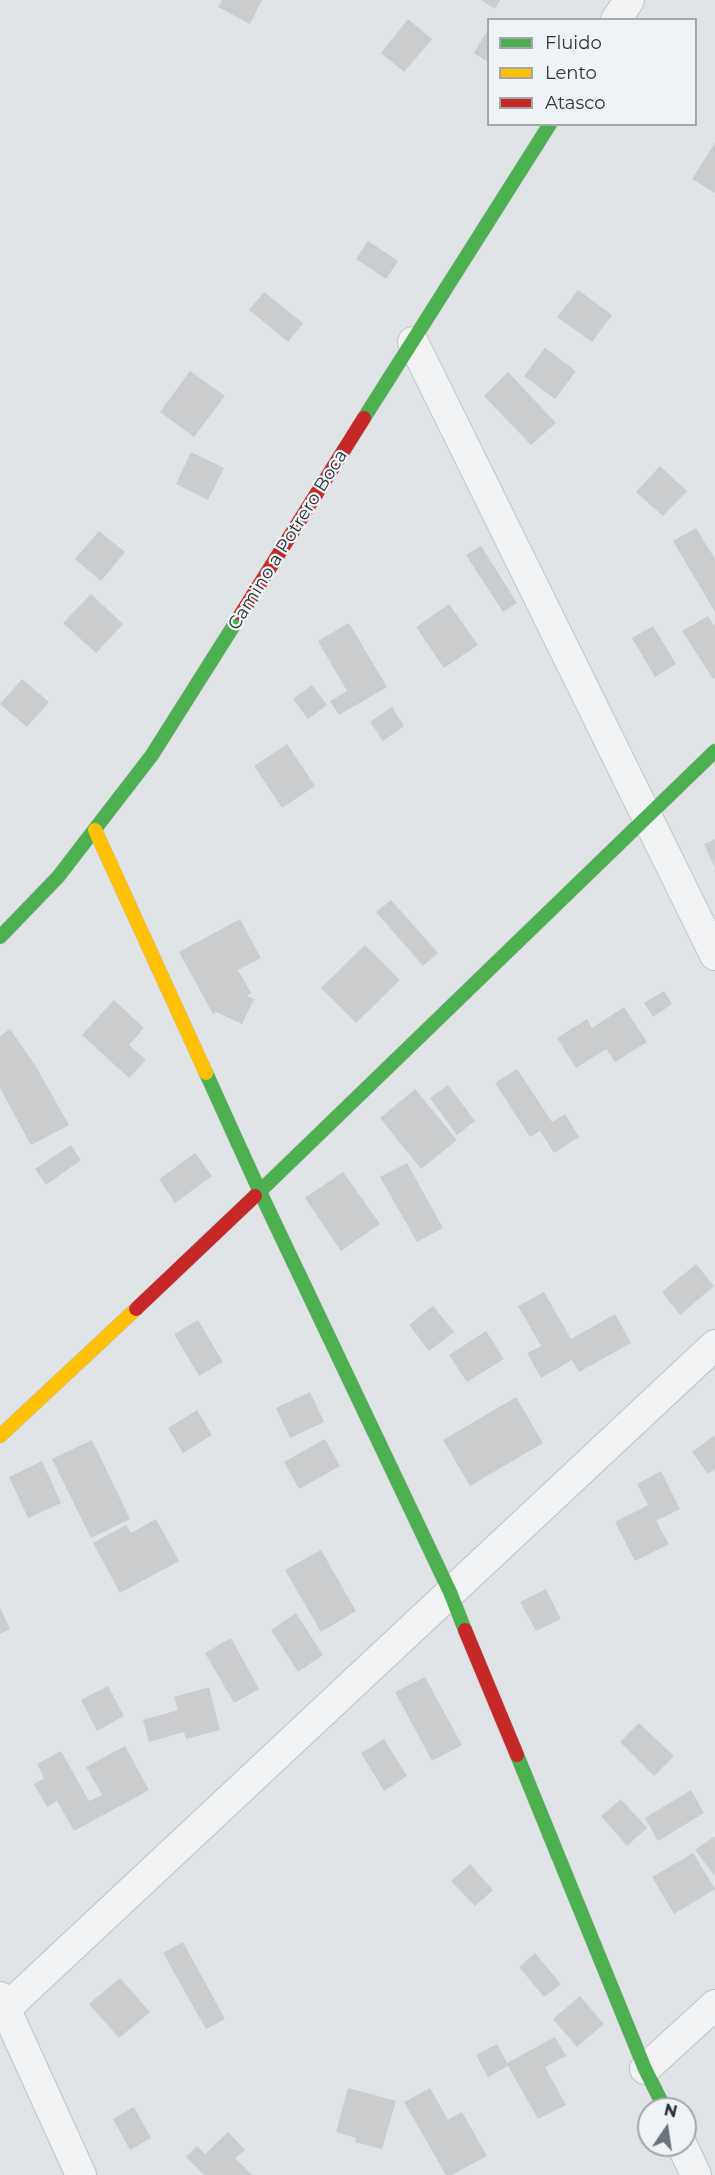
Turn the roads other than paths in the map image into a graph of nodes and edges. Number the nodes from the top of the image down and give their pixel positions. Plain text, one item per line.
1 (628, 0) edge
2 (617, 18) edge
3 (549, 126) edge
4 (413, 342) junction
5 (715, 751) edge
6 (647, 817) junction
7 (95, 830) junction
8 (0, 937) edge
9 (715, 955) edge
10 (260, 1192) junction
11 (715, 1344) edge
12 (0, 1436) edge
13 (450, 1592) junction
14 (715, 2005) edge
15 (2, 2007) edge
16 (645, 2069) junction
17 (659, 2097) edge
18 (688, 2157) edge
19 (81, 2175) edge
20 (696, 2175) edge

1 - 2 street
3 - 4 street, Camino a Potrero Boca
4 - 6 street
4 - 7 street, Camino a Potrero Boca
5 - 6 street
6 - 9 street
6 - 10 street
7 - 8 street, Camino a Potrero Boca
7 - 10 street
10 - 12 street
10 - 13 street
11 - 13 street
13 - 15 street
13 - 16 street
14 - 16 street
15 - 19 street
16 - 17 street
18 - 20 street

